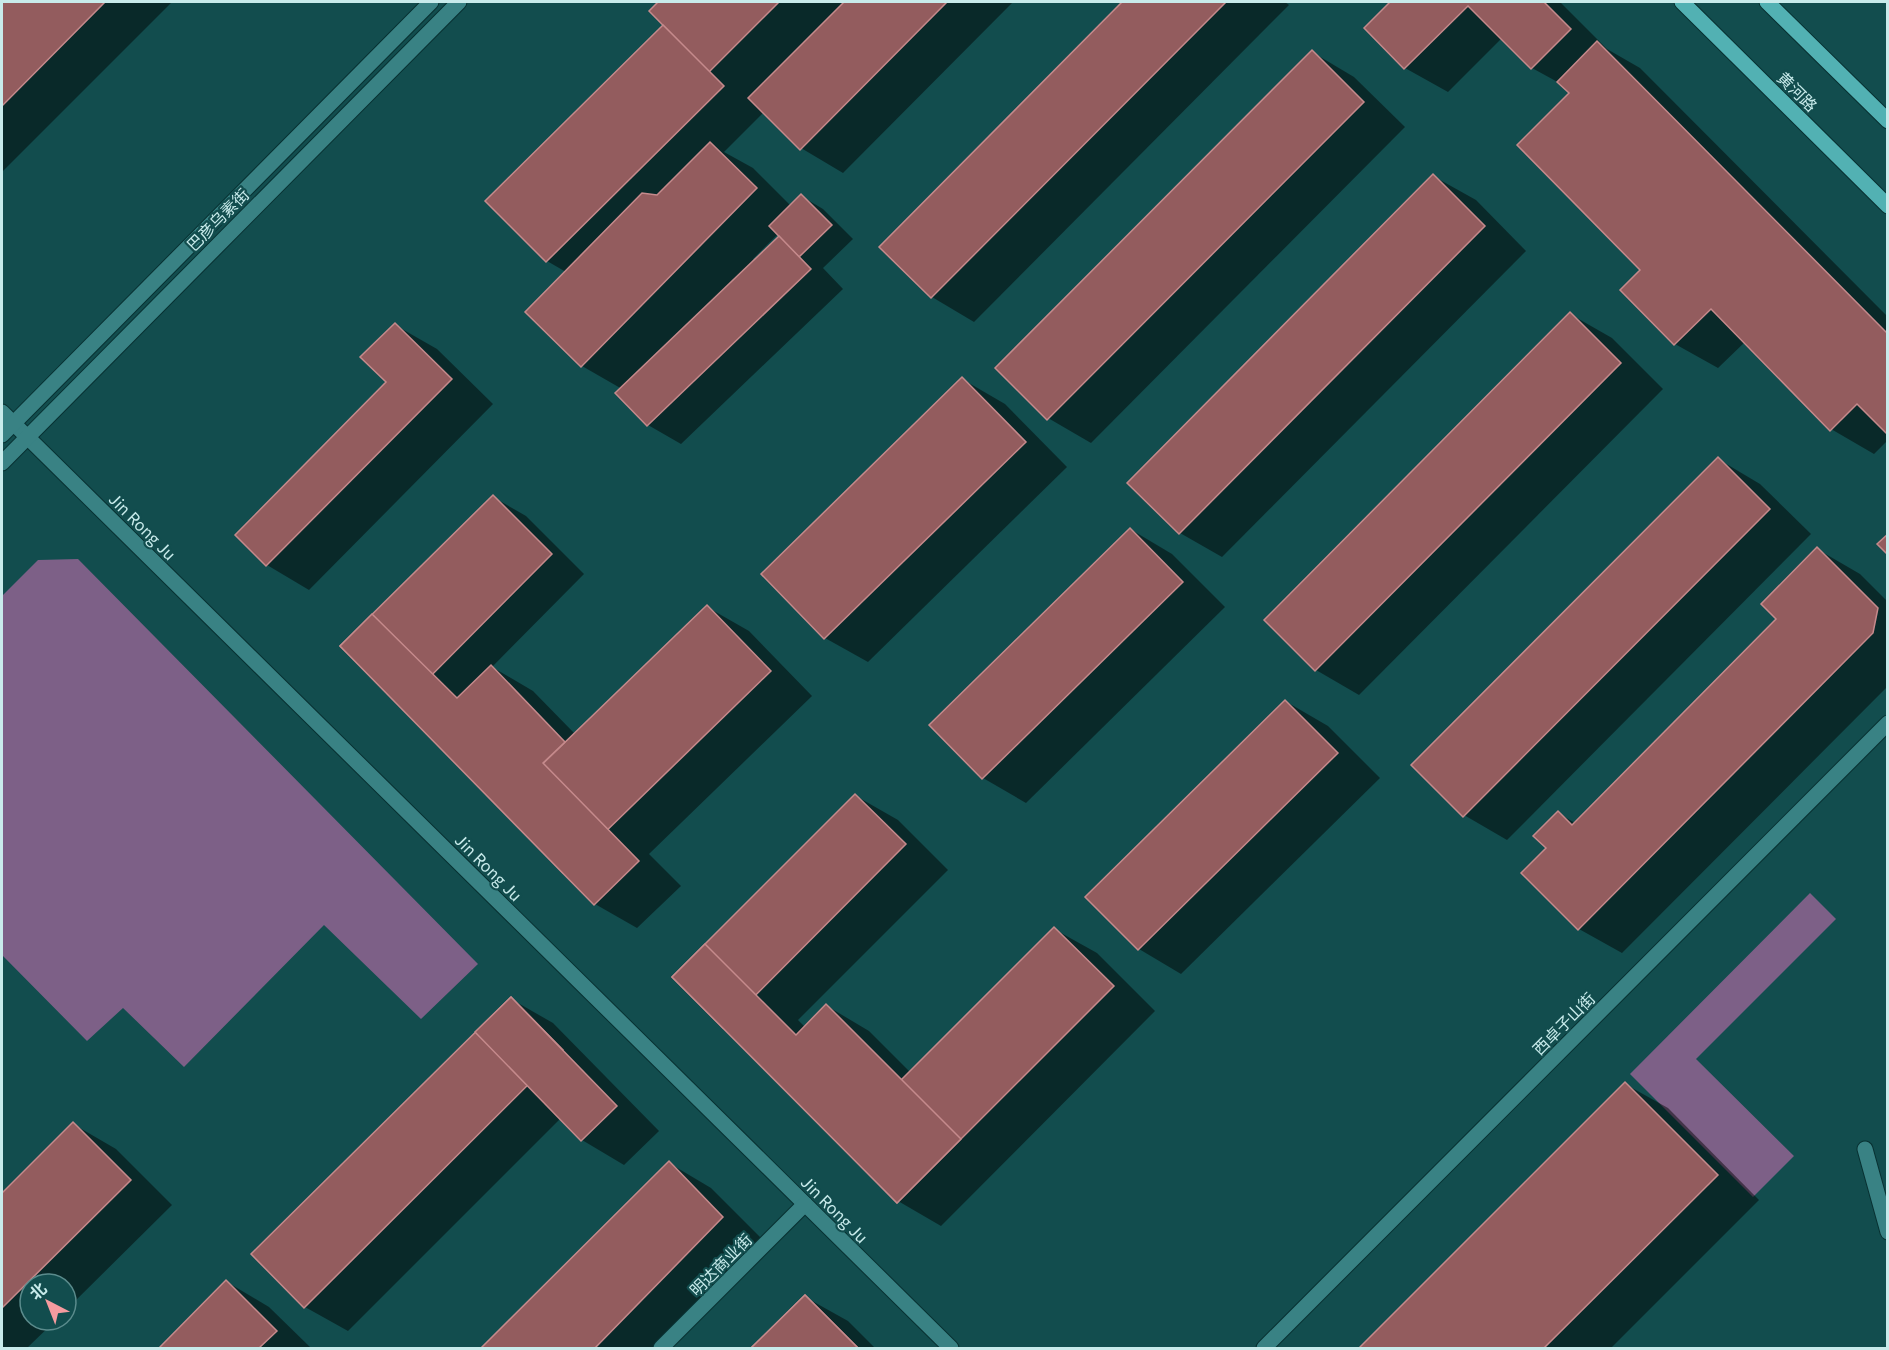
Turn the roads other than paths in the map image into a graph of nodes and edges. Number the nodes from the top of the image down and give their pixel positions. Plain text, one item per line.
1 (431, 2) edge
2 (459, 2) edge
3 (1682, 2) edge
4 (1767, 2) edge
5 (1887, 121) edge
6 (1887, 206) edge
7 (7, 418) edge
8 (2, 435) edge
9 (27, 437) junction
10 (2, 463) edge
11 (1887, 723) edge
12 (1865, 1149) dead end
13 (805, 1204) junction
14 (1887, 1232) edge
15 (661, 1348) edge
16 (951, 1348) edge
17 (1264, 1348) edge

1 - 7 street, 巴彦乌素街
2 - 9 street, 巴彦乌素街
3 - 6 main road, 黄河路
4 - 5 main road
7 - 8 street, 巴彦乌素街
7 - 9 street, Jin Rong Ju
9 - 10 street, 巴彦乌素街
9 - 13 street, Jin Rong Ju
11 - 17 street, 西卓子山街
12 - 14 street
13 - 15 street, 明达商业街
13 - 16 street, Jin Rong Ju

